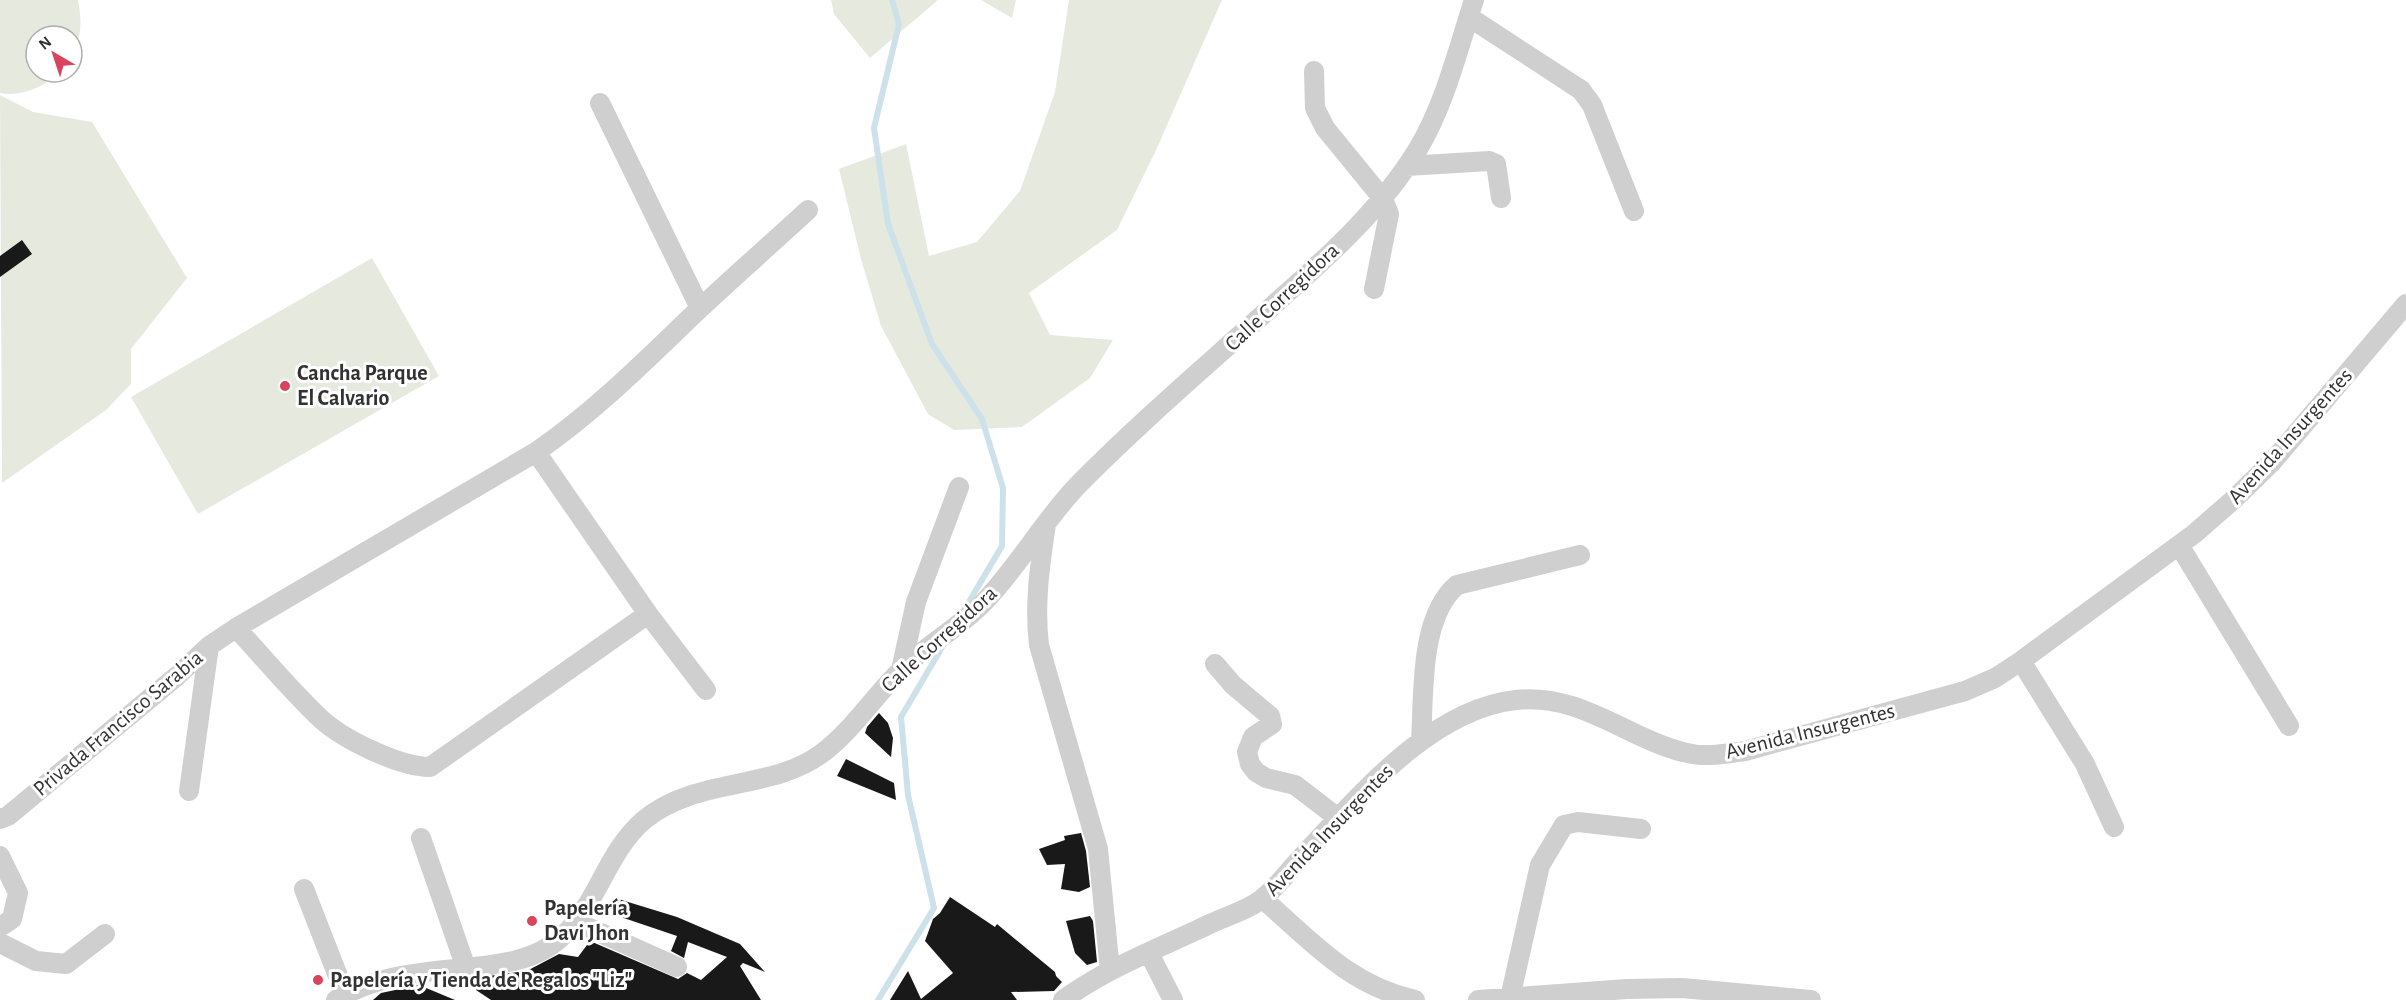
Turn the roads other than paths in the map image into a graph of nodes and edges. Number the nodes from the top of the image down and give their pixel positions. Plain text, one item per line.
1 (1471, 9) edge
2 (1314, 71) dead end
3 (600, 103) dead end
4 (1407, 166) junction
5 (1501, 198) dead end
6 (1383, 199) junction
7 (808, 210) dead end
8 (1634, 212) dead end
9 (1374, 289) dead end
10 (2406, 304) edge
11 (700, 308) junction
12 (536, 452) junction
13 (959, 487) dead end
14 (1046, 522) junction
15 (2179, 545) junction
16 (1580, 555) dead end
17 (648, 614) junction
18 (236, 628) junction
19 (209, 646) junction
20 (2021, 661) junction
21 (1215, 664) dead end
22 (901, 670) junction
23 (706, 690) dead end
24 (2289, 726) dead end
25 (1421, 741) junction
26 (189, 791) dead end
27 (1338, 818) junction
28 (0, 819) edge
29 (2114, 827) dead end
30 (1641, 829) dead end
31 (421, 838) dead end
32 (0, 856) edge
33 (304, 889) dead end
34 (1263, 899) junction
35 (576, 922) junction
36 (0, 927) edge
37 (105, 934) dead end
38 (0, 943) edge
39 (1149, 953) junction
40 (677, 967) dead end
41 (466, 968) junction
42 (1110, 971) junction
43 (1682, 994) edge
44 (340, 997) edge
45 (1510, 998) junction
46 (1063, 1000) edge
47 (1173, 1000) edge
48 (1415, 1000) edge
49 (1478, 1000) edge
50 (1811, 1000) edge

1 - 4 street, Calle Corregidora
1 - 8 street
2 - 6 street
3 - 11 street
4 - 5 street
4 - 6 street, Calle Corregidora
6 - 9 street
6 - 14 street, Calle Corregidora
7 - 11 street, Privada Francisco Sarabia
10 - 15 street, Avenida Insurgentes
11 - 12 street, Privada Francisco Sarabia
12 - 17 street
12 - 18 street, Privada Francisco Sarabia
13 - 22 street
14 - 22 street, Calle Corregidora
14 - 42 street
15 - 20 street, Avenida Insurgentes
15 - 24 street
16 - 25 street
17 - 18 street
17 - 23 street
18 - 19 street, Privada Francisco Sarabia
19 - 26 street
19 - 28 street, Privada Francisco Sarabia
20 - 25 street, Avenida Insurgentes
20 - 29 street
21 - 27 street
22 - 35 street, Calle Corregidora
25 - 27 street, Avenida Insurgentes
27 - 34 street, Avenida Insurgentes
30 - 45 street
31 - 41 street
32 - 36 street
33 - 44 street
34 - 39 street, Avenida Insurgentes
34 - 48 street
35 - 40 street
35 - 41 street, Calle Corregidora
37 - 38 street
39 - 42 street, Avenida Insurgentes
39 - 47 street
41 - 44 street, Calle Corregidora
42 - 46 street, Avenida Insurgentes
43 - 45 street
43 - 50 street
45 - 49 street

